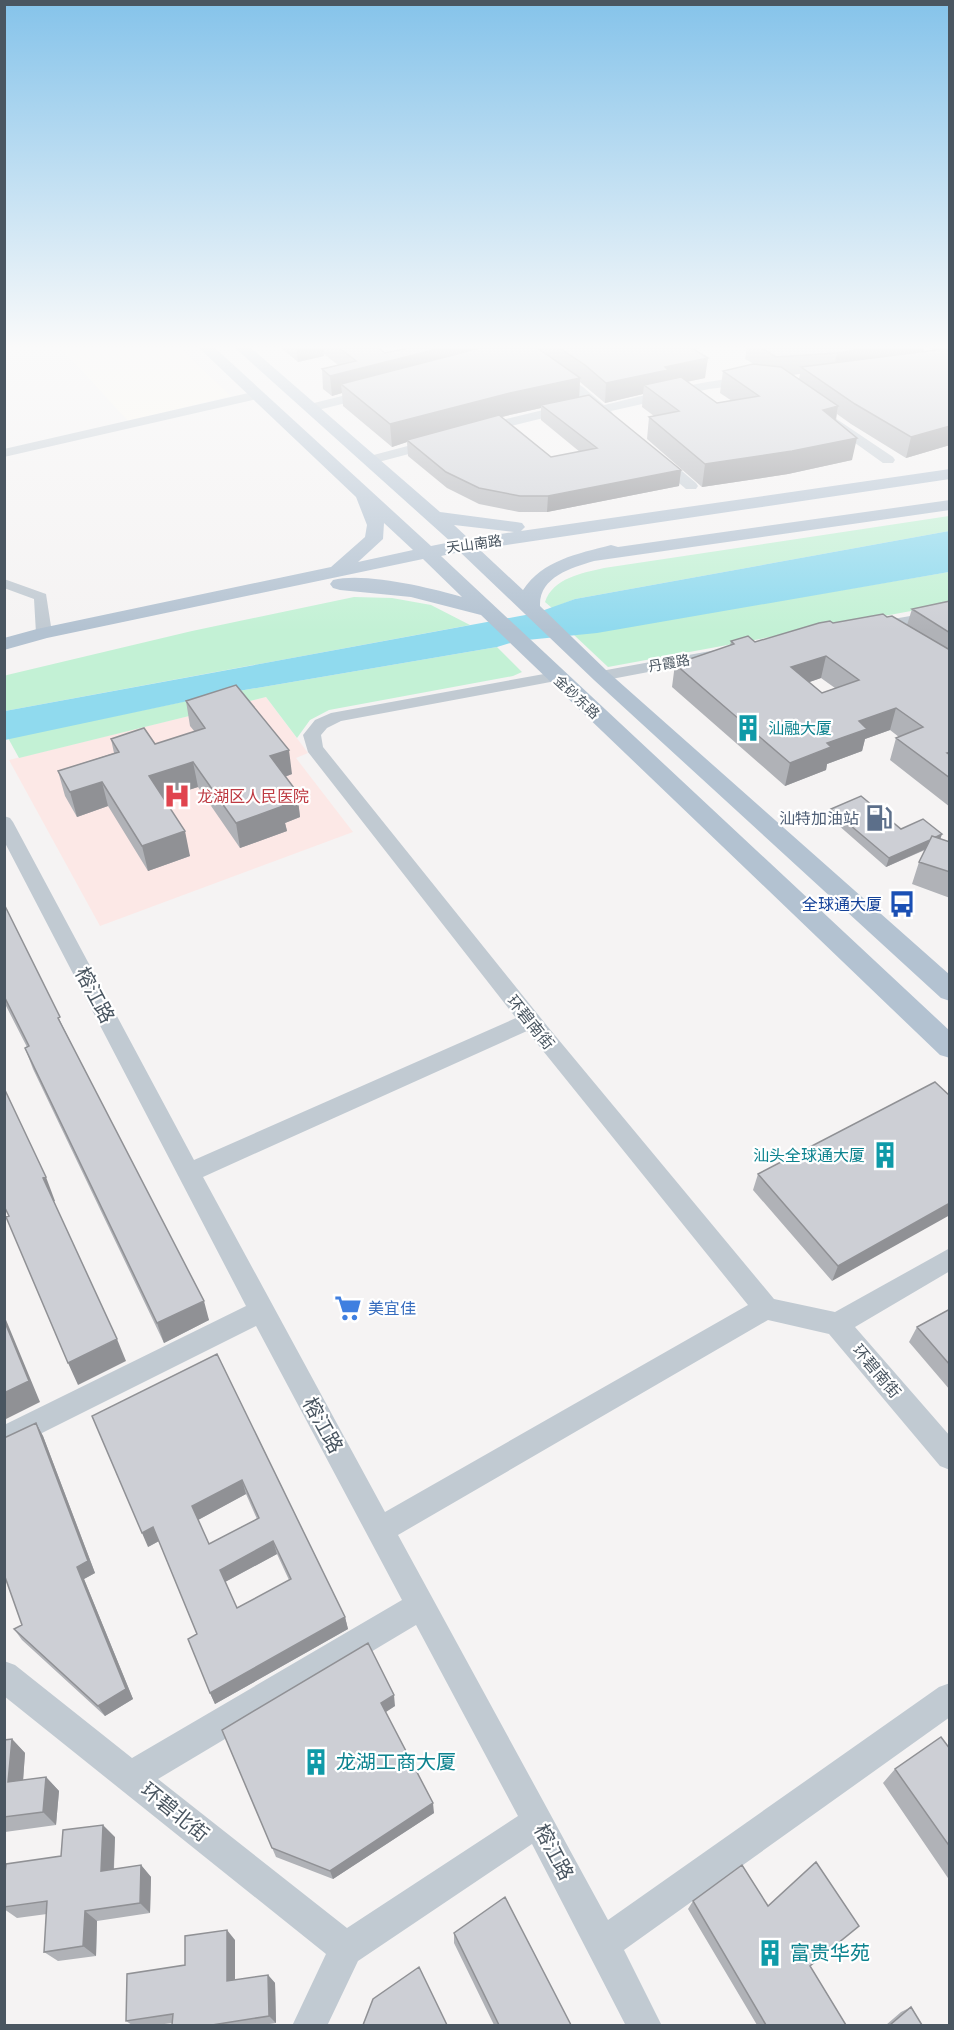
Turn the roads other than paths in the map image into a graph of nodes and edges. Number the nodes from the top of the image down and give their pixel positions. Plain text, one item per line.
1 (53, 442) edge
2 (307, 442) edge
3 (350, 442) edge
4 (438, 442) edge
5 (862, 442) edge
6 (646, 447) edge
7 (4, 453) edge
8 (371, 460) junction
9 (888, 460) dead end
10 (950, 460) edge
11 (950, 474) edge
12 (840, 477) junction
13 (691, 486) dead end
14 (950, 489) edge
15 (363, 494) junction
16 (950, 505) edge
17 (760, 511) junction
18 (886, 515) junction
19 (435, 517) junction
20 (523, 527) junction
21 (577, 530) junction
22 (671, 534) junction
23 (471, 551) junction
24 (595, 556) junction
25 (432, 557) junction
26 (337, 578) junction
27 (4, 584) edge
28 (530, 609) junction
29 (950, 614) edge
30 (491, 615) junction
31 (882, 626) junction
32 (859, 630) edge
33 (44, 633) junction
34 (901, 639) edge
35 (4, 644) edge
36 (734, 652) edge
37 (4, 658) edge
38 (601, 676) junction
39 (555, 677) junction
40 (4, 822) edge
41 (947, 984) edge
42 (531, 1021) junction
43 (950, 1048) edge
44 (188, 1173) junction
45 (950, 1258) edge
46 (766, 1308) junction
47 (261, 1311) junction
48 (837, 1324) junction
49 (4, 1439) edge
50 (950, 1457) edge
51 (380, 1530) junction
52 (421, 1605) junction
53 (4, 1676) edge
54 (950, 1698) edge
55 (131, 1776) junction
56 (538, 1821) junction
57 (603, 1944) junction
58 (346, 1949) junction
59 (309, 2025) edge
60 (645, 2025) edge

1 - 7 street
2 - 15 main road, 金砂东路
3 - 8 main road, 金砂东路
4 - 8 street
5 - 9 street
6 - 13 street
8 - 19 main road, 金砂东路
10 - 12 main road
11 - 17 main road, 天山南路
12 - 17 main road
12 - 20 main road
14 - 17 main road, 天山南路
15 - 25 main road, 金砂东路
15 - 26 main road
16 - 18 main road, 天山南路
17 - 18 main road, 天山南路
17 - 21 main road, 天山南路
17 - 22 main road, 天山南路
18 - 24 main road, 天山南路
19 - 20 main road
19 - 23 main road, 金砂东路
20 - 21 main road
21 - 23 main road, 天山南路
22 - 23 main road, 天山南路
22 - 24 main road
23 - 25 main road, 天山南路
23 - 28 main road, 金砂东路
24 - 28 main road
25 - 26 main road, 天山南路
25 - 30 main road, 金砂东路
26 - 30 main road
26 - 33 main road, 天山南路
26 - 37 main road, 天山南路
27 - 33 street
28 - 38 main road, 金砂东路
29 - 31 street
30 - 39 main road, 金砂东路
31 - 32 street
31 - 34 street
33 - 35 main road, 天山南路
36 - 38 street, 丹霞路
38 - 41 main road, 金砂东路
39 - 42 street, 环碧南街
39 - 43 main road, 金砂东路
40 - 44 street, 榕江路
42 - 44 street
42 - 46 street, 环碧南街
44 - 47 street, 榕江路
45 - 48 street
46 - 48 street
46 - 51 street
47 - 49 street
47 - 51 street, 榕江路
48 - 50 street, 环碧南街
51 - 52 street, 榕江路
52 - 55 street
52 - 56 street, 榕江路
53 - 55 street, 环碧北街
54 - 57 street
55 - 58 street, 环碧北街
56 - 57 street, 榕江路
56 - 58 street
57 - 60 street, 榕江路
58 - 59 street

